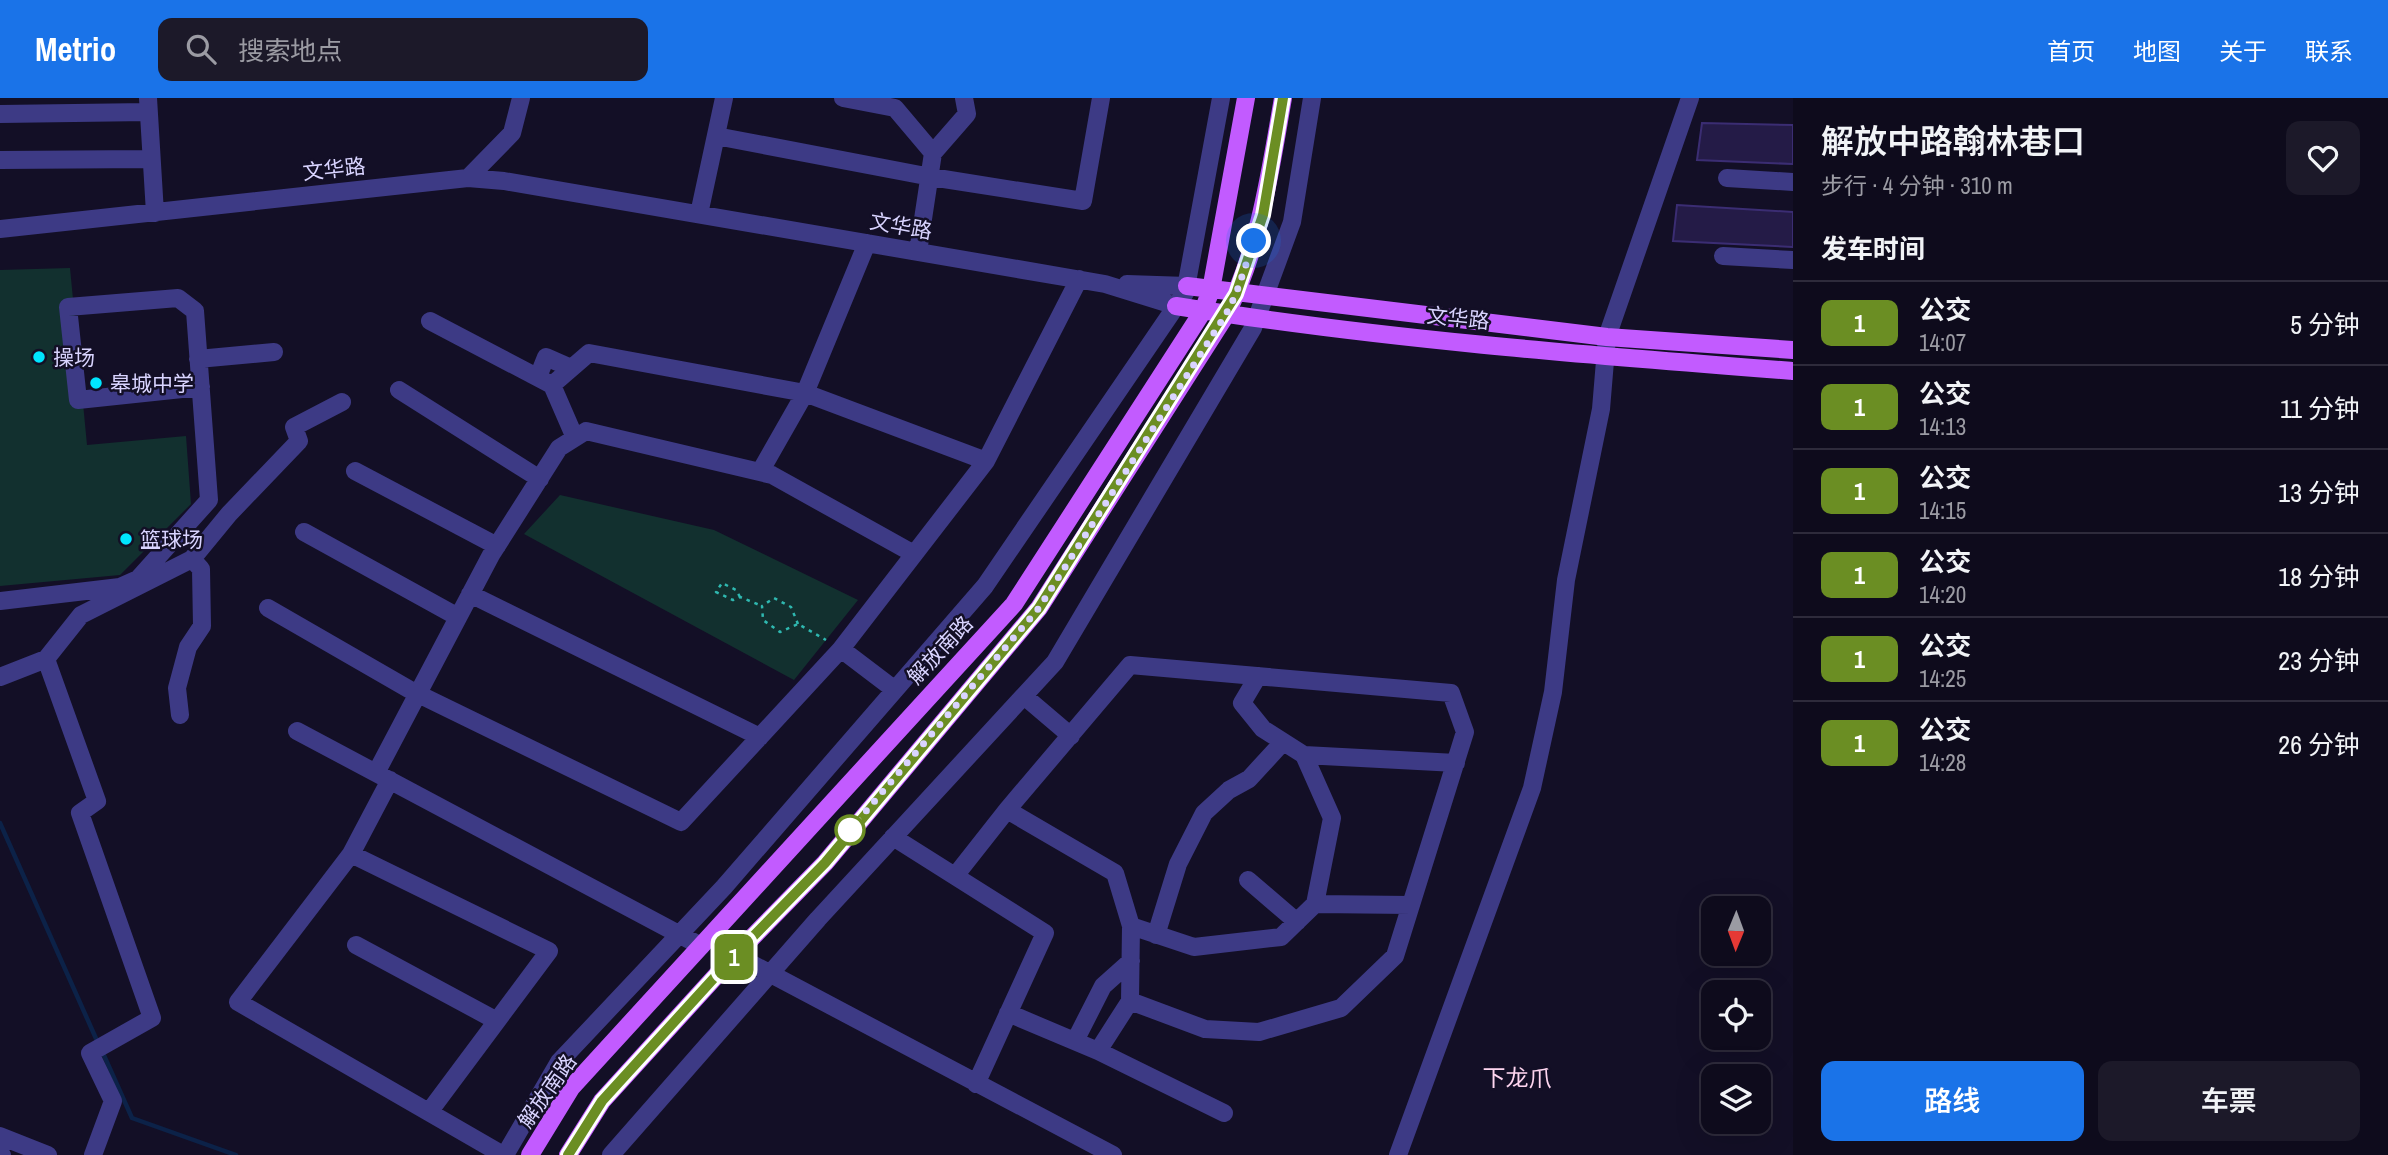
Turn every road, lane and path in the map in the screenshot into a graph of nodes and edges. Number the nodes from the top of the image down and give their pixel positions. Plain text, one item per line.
1 (520, 98) edge
2 (724, 98) edge
3 (843, 98) edge
4 (964, 98) edge
5 (1101, 98) edge
6 (1221, 98) edge
7 (1246, 98) edge
8 (1283, 98) edge
9 (1312, 98) edge
10 (1690, 98) edge
11 (898, 103) edge
12 (148, 105) edge
13 (18, 106) edge
14 (0, 114) edge
15 (716, 136) junction
16 (933, 153) junction
17 (150, 159) junction
18 (0, 160) edge
19 (931, 177) junction
20 (1727, 177) dead end
21 (468, 178) junction
22 (1793, 182) edge
23 (155, 213) junction
24 (699, 214) junction
25 (0, 229) edge
26 (867, 243) junction
27 (918, 252) junction
28 (1723, 256) dead end
29 (1793, 260) edge
30 (1079, 279) junction
31 (1105, 284) junction
32 (1186, 286) junction
33 (1211, 290) junction
34 (1236, 294) junction
35 (1265, 297) junction
36 (1176, 306) junction
37 (1203, 311) junction
38 (1226, 314) junction
39 (1256, 320) junction
40 (430, 321) dead end
41 (1607, 337) junction
42 (1793, 350) edge
43 (274, 352) dead end
44 (1607, 356) junction
45 (198, 359) junction
46 (571, 368) junction
47 (1793, 371) edge
48 (545, 381) junction
49 (201, 387) junction
50 (399, 390) dead end
51 (806, 393) junction
52 (342, 402) dead end
53 (575, 438) junction
54 (986, 461) junction
55 (355, 471) dead end
56 (760, 472) junction
57 (540, 479) junction
58 (303, 532) dead end
59 (497, 546) junction
60 (915, 554) junction
61 (192, 559) junction
62 (470, 594) junction
63 (740, 597) junction
64 (0, 601) edge
65 (762, 606) junction
66 (268, 608) dead end
67 (458, 617) junction
68 (798, 624) junction
69 (841, 649) junction
70 (46, 659) junction
71 (1258, 676) junction
72 (0, 677) edge
73 (895, 690) junction
74 (417, 694) junction
75 (1024, 696) junction
76 (180, 715) dead end
77 (297, 732) dead end
78 (1071, 736) junction
79 (760, 737) junction
80 (1283, 742) junction
81 (1304, 755) junction
82 (1456, 763) junction
83 (383, 776) junction
84 (1007, 810) junction
85 (893, 837) junction
86 (351, 855) junction
87 (955, 876) junction
88 (1248, 880) dead end
89 (1315, 904) junction
90 (1411, 905) junction
91 (1297, 922) junction
92 (1131, 926) junction
93 (679, 934) junction
94 (1156, 934) junction
95 (356, 945) dead end
96 (701, 946) junction
97 (735, 955) junction
98 (1131, 961) junction
99 (771, 972) junction
100 (1130, 1001) junction
101 (1008, 1013) junction
102 (497, 1021) junction
103 (1075, 1041) junction
104 (1098, 1051) junction
105 (976, 1084) junction
106 (429, 1112) junction
107 (1224, 1112) dead end
108 (0, 1136) edge
109 (48, 1155) edge
110 (93, 1155) edge
111 (504, 1155) edge
112 (530, 1155) edge
113 (568, 1155) edge
114 (611, 1155) edge
115 (1114, 1155) edge
116 (1398, 1155) edge

1 - 21 street
2 - 15 street
3 - 11 street
4 - 16 street
5 - 19 street
6 - 32 street
7 - 33 main road, 解放南路
8 - 34 main road
9 - 35 street
10 - 41 street
11 - 16 street
12 - 13 street
12 - 17 street
13 - 14 street
15 - 19 street
15 - 24 street
16 - 19 street
17 - 18 street
17 - 23 street
19 - 27 street
20 - 22 street
21 - 23 street, 文华路
21 - 24 street, 文华路
23 - 25 street, 文华路
24 - 26 street, 文华路
26 - 27 street, 文华路
26 - 51 street
27 - 30 street, 文华路
28 - 29 street
30 - 31 street, 文华路
30 - 54 street
31 - 32 street
31 - 36 street, 文华路
32 - 33 main road, 文华路
32 - 36 street
33 - 34 main road, 文华路
33 - 37 main road, 解放南路
34 - 35 main road, 文华路
34 - 38 main road
35 - 39 street
35 - 41 main road, 文华路
36 - 37 main road, 文华路
36 - 73 street
37 - 38 main road, 文华路
37 - 96 main road, 解放南路
38 - 39 main road, 文华路
38 - 97 main road
39 - 44 main road, 文华路
39 - 75 street
40 - 48 street
41 - 42 main road, 文华路
41 - 44 street
43 - 45 street
44 - 47 main road, 文华路
44 - 116 street
45 - 49 street
45 - 49 street
46 - 48 street
46 - 48 street
46 - 51 street
48 - 53 street
49 - 64 street
50 - 57 street
51 - 54 street
51 - 56 street
52 - 61 street
53 - 56 street
53 - 57 street
54 - 60 street
55 - 59 street
56 - 60 street
57 - 59 street
58 - 67 street
59 - 62 street
60 - 69 street
61 - 70 street
61 - 76 street
62 - 67 street
62 - 79 street
63 - 63 path
63 - 65 path
65 - 68 path
65 - 68 path
66 - 74 street
67 - 74 street
68 - 69 path
69 - 73 street
69 - 79 street
70 - 72 street
70 - 110 street
71 - 78 street
71 - 80 street
71 - 82 street
73 - 93 street
74 - 79 street
74 - 83 street
75 - 78 street
75 - 85 street
77 - 83 street
78 - 84 street
80 - 81 street
80 - 94 street
81 - 82 street
81 - 89 street
82 - 90 street
83 - 86 street
83 - 93 street
84 - 87 street
84 - 92 street
85 - 87 street
85 - 99 street
86 - 102 street
86 - 106 street
87 - 101 street
88 - 91 street
89 - 90 street
89 - 91 street
90 - 100 street
91 - 94 street
92 - 94 street
92 - 98 street
93 - 96 street
93 - 111 street
95 - 102 street
96 - 112 main road, 解放南路
97 - 99 street
97 - 113 main road
98 - 100 street
98 - 103 street
99 - 105 street
99 - 114 street
100 - 104 street
101 - 103 street
101 - 105 street
102 - 106 street
103 - 104 street
104 - 107 street
105 - 115 street
106 - 111 street
108 - 109 street

